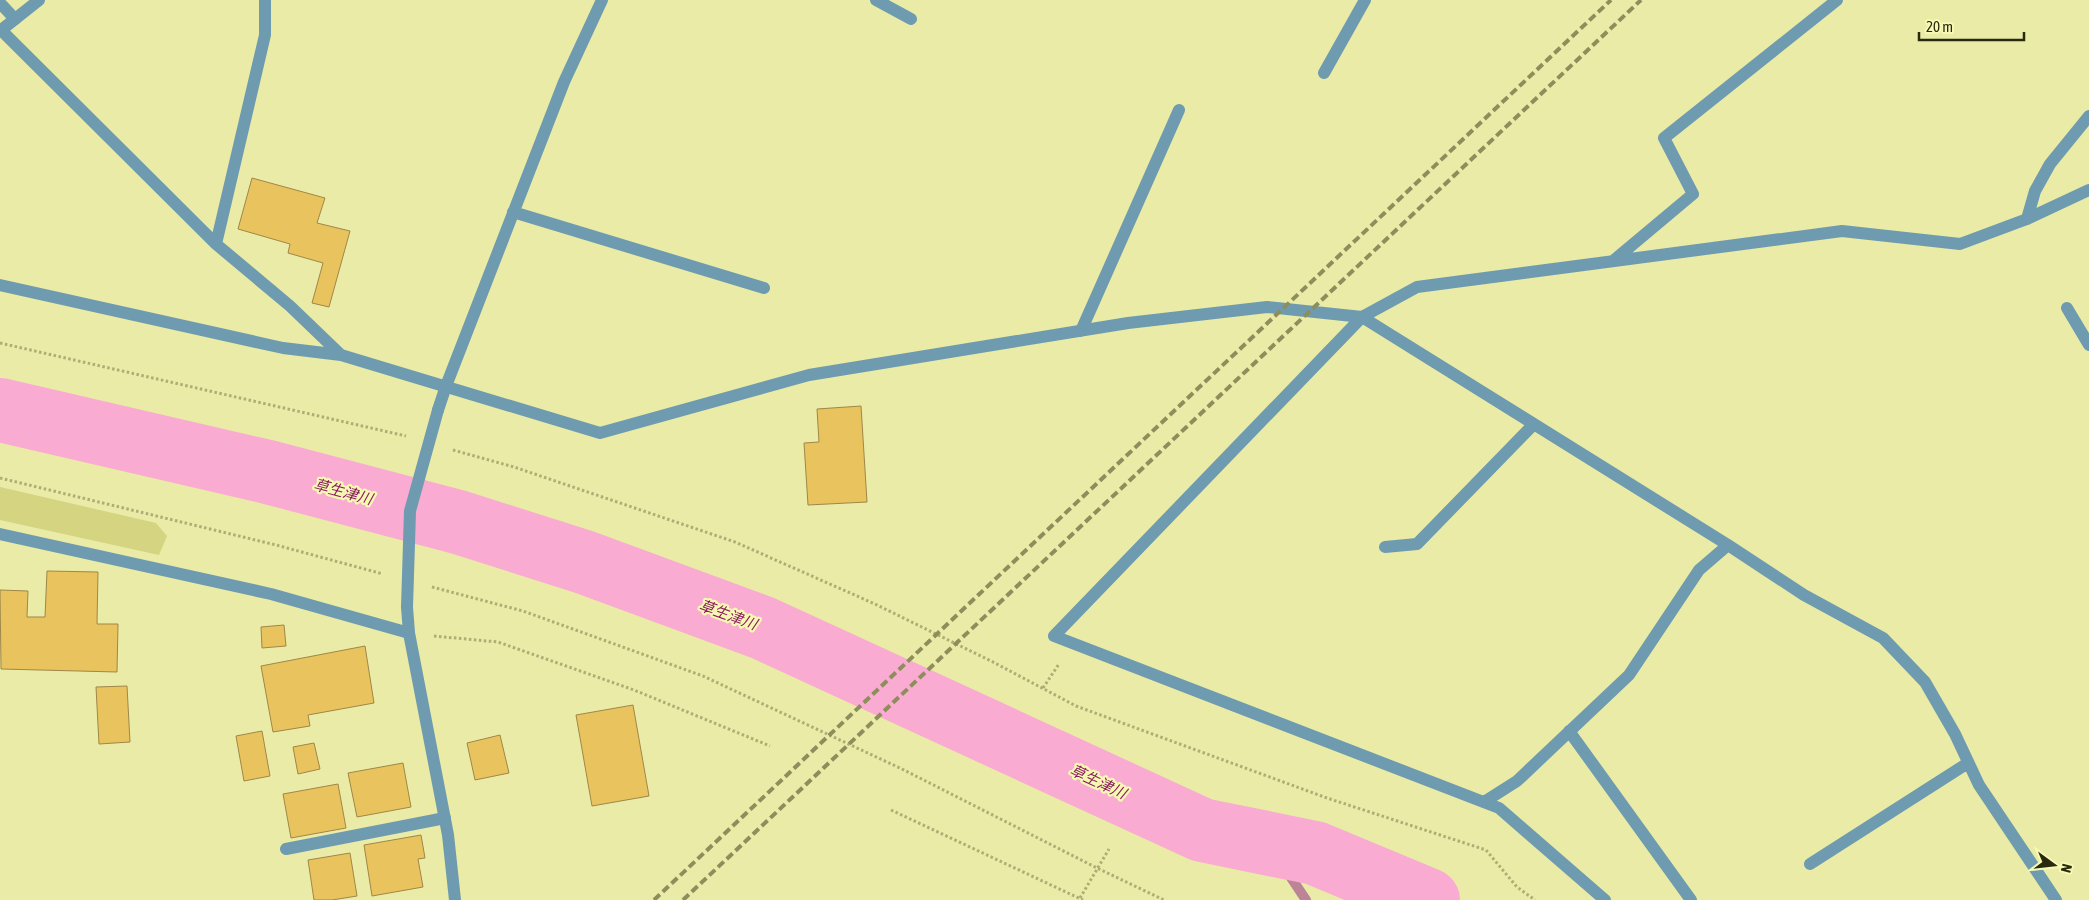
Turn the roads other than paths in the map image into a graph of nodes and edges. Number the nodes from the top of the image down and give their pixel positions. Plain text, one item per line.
1 (39, 0) edge
2 (265, 0) edge
3 (602, 0) edge
4 (876, 0) edge
5 (1365, 0) edge
6 (1837, 0) edge
7 (0, 2) edge
8 (15, 19) junction
9 (911, 19) dead end
10 (1, 31) edge
11 (1324, 73) dead end
12 (1179, 110) dead end
13 (2089, 116) edge
14 (2089, 190) edge
15 (513, 212) junction
16 (2027, 219) junction
17 (216, 244) junction
18 (1613, 261) junction
19 (0, 285) edge
20 (764, 288) dead end
21 (2067, 308) dead end
22 (1362, 317) junction
23 (1081, 331) junction
24 (2089, 345) edge
25 (341, 355) junction
26 (446, 386) junction
27 (1534, 424) junction
28 (0, 534) edge
29 (1728, 545) junction
30 (1385, 547) dead end
31 (409, 633) junction
32 (1569, 731) junction
33 (1968, 763) junction
34 (1484, 802) junction
35 (445, 818) junction
36 (286, 849) dead end
37 (1810, 864) dead end
38 (454, 900) edge
39 (1605, 900) edge
40 (1691, 900) edge
41 (2056, 900) edge

1 - 8 street
2 - 17 street
3 - 15 street
4 - 9 street
5 - 11 street
6 - 18 street
7 - 8 street
8 - 10 street
10 - 17 street
12 - 23 street
13 - 16 street
14 - 16 street
15 - 20 street
15 - 26 street
16 - 18 street
17 - 25 street
18 - 22 street
19 - 25 street
21 - 24 street
22 - 23 street
22 - 27 street
22 - 34 street
23 - 26 street
25 - 26 street
26 - 31 street, bridge
27 - 29 street
27 - 30 street
28 - 31 street
29 - 32 street
29 - 33 street
31 - 35 street
32 - 34 street
32 - 40 street
33 - 37 street
33 - 41 street
34 - 39 street
35 - 36 street
35 - 38 street

